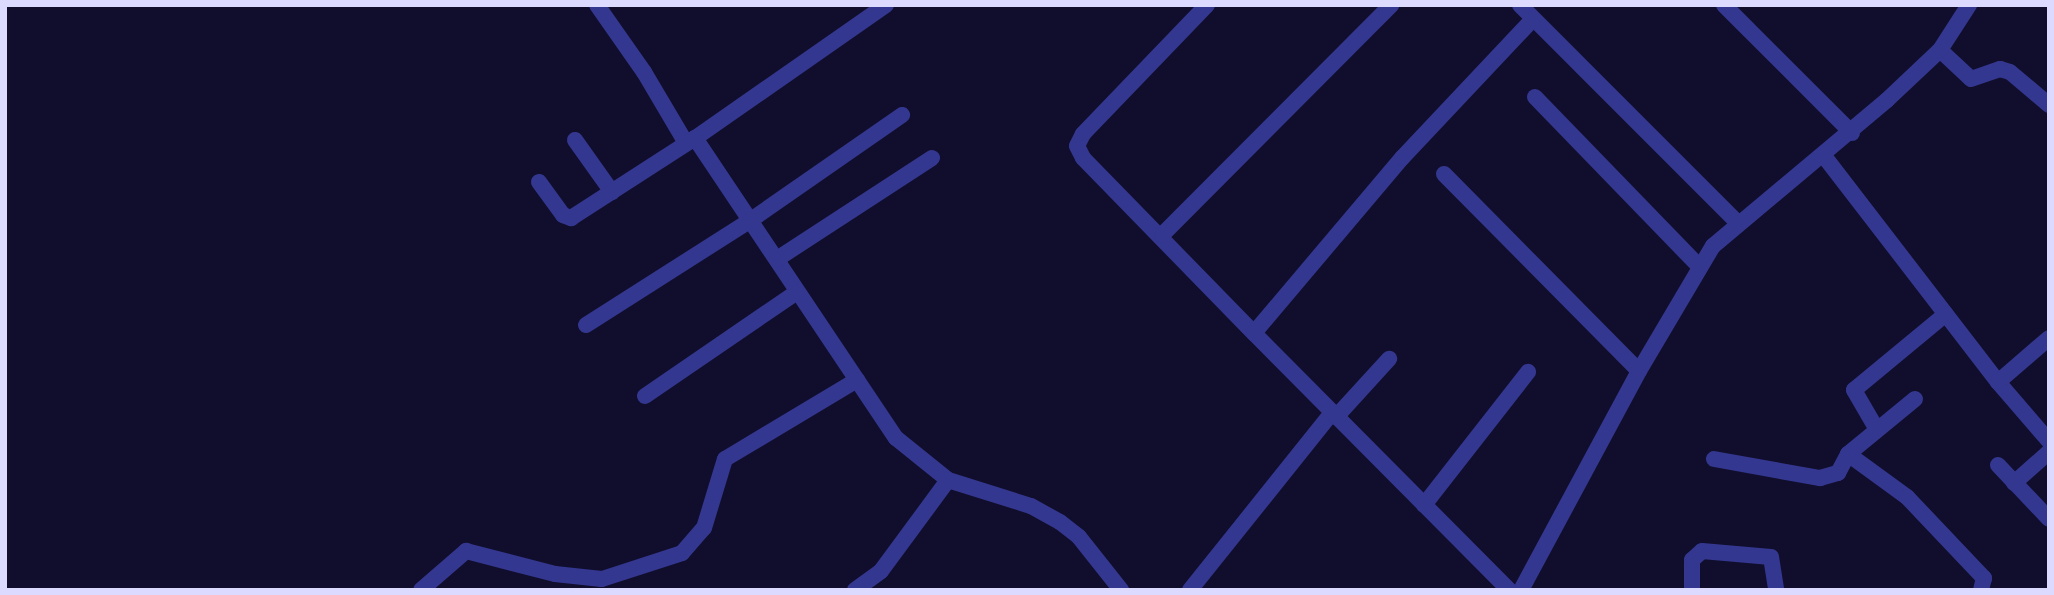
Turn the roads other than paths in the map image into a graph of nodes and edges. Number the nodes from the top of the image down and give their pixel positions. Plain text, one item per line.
1 (597, 5) edge
2 (886, 5) edge
3 (1207, 5) edge
4 (1391, 5) edge
5 (1520, 5) edge
6 (1724, 5) edge
7 (1969, 5) edge
8 (1533, 19) junction
9 (1940, 50) junction
10 (1535, 97) dead end
11 (2049, 105) edge
12 (902, 115) dead end
13 (1852, 133) junction
14 (575, 140) dead end
15 (690, 141) junction
16 (1824, 156) junction
17 (932, 158) dead end
18 (1444, 174) dead end
19 (539, 182) dead end
20 (612, 192) junction
21 (751, 220) junction
22 (1738, 223) junction
23 (1162, 234) junction
24 (777, 259) junction
25 (1698, 265) junction
26 (797, 292) junction
27 (1946, 314) junction
28 (586, 325) dead end
29 (1254, 333) junction
30 (2049, 338) edge
31 (1389, 359) dead end
32 (1639, 371) junction
33 (1528, 372) dead end
34 (857, 380) junction
35 (1998, 382) junction
36 (645, 396) dead end
37 (1915, 399) dead end
38 (1334, 415) junction
39 (1876, 428) junction
40 (2049, 441) edge
41 (2049, 452) edge
42 (1848, 454) junction
43 (1714, 459) dead end
44 (1998, 465) dead end
45 (948, 480) junction
46 (2014, 483) junction
47 (1424, 505) junction
48 (2049, 519) edge
49 (608, 584) edge
50 (866, 587) edge
51 (421, 590) edge
52 (1121, 590) edge
53 (1190, 590) edge
54 (1509, 590) edge
55 (1521, 590) edge
56 (1692, 590) edge
57 (1776, 590) edge
58 (1981, 590) edge

1 - 15 street
2 - 15 street
3 - 23 street
4 - 23 street
5 - 8 street
6 - 13 street
7 - 9 street
8 - 22 street
8 - 29 street
9 - 11 street
9 - 13 street
10 - 25 street
12 - 21 street
13 - 16 street
14 - 20 street
15 - 20 street
15 - 21 street
16 - 22 street
16 - 27 street
17 - 24 street
18 - 32 street
19 - 20 street
21 - 24 street
21 - 28 street
22 - 25 street
23 - 29 street
24 - 26 street
25 - 32 street
26 - 34 street
26 - 36 street
27 - 35 street
27 - 39 street
29 - 38 street
30 - 35 street
31 - 38 street
32 - 55 street
33 - 47 street
34 - 45 street
34 - 49 street
35 - 40 street
37 - 39 street
38 - 47 street
38 - 53 street
39 - 42 street
41 - 46 street
42 - 43 street
42 - 58 street
44 - 46 street
45 - 50 street
45 - 52 street
46 - 48 street
47 - 54 street
49 - 51 street
56 - 57 street

